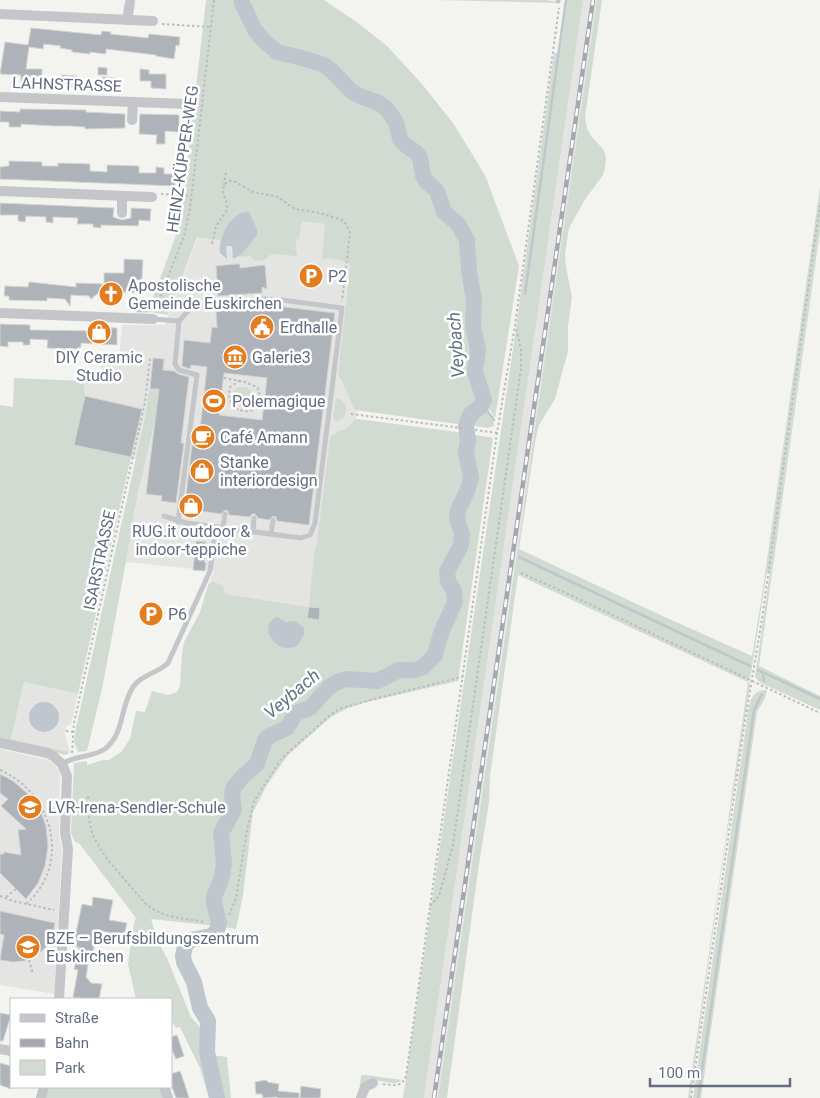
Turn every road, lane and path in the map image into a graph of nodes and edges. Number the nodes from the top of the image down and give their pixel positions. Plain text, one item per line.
1 (214, 0) edge
2 (558, 0) edge
3 (130, 2) dead end
4 (0, 14) edge
5 (127, 20) junction
6 (153, 20) joint
7 (211, 27) junction
8 (0, 96) edge
9 (133, 102) junction
10 (188, 104) dead end
11 (132, 120) dead end
12 (226, 172) dead end
13 (224, 185) junction
14 (0, 191) edge
15 (153, 195) joint
16 (122, 196) junction
17 (191, 196) junction
18 (820, 204) edge
19 (122, 214) dead end
20 (212, 244) dead end
21 (342, 308) junction
22 (0, 313) edge
23 (154, 318) junction
24 (179, 322) junction
25 (515, 325) junction
26 (150, 358) dead end
27 (224, 378) dead end
28 (239, 381) junction
29 (351, 414) dead end
30 (462, 428) dead end
31 (475, 430) dead end
32 (497, 433) junction
33 (225, 514) dead end
34 (164, 516) dead end
35 (254, 518) dead end
36 (273, 520) dead end
37 (178, 522) junction
38 (216, 527) junction
39 (223, 528) junction
40 (253, 532) junction
41 (271, 534) junction
42 (521, 573) dead end
43 (462, 677) junction
44 (752, 682) junction
45 (820, 713) edge
46 (66, 731) dead end
47 (73, 732) junction
48 (0, 743) edge
49 (62, 764) junction
50 (0, 770) edge
51 (88, 796) dead end
52 (16, 889) dead end
53 (0, 896) edge
54 (6, 897) junction
55 (26, 904) junction
56 (429, 908) junction
57 (64, 912) junction
58 (229, 915) dead end
59 (204, 922) dead end
60 (29, 960) dead end
61 (33, 974) dead end
62 (59, 998) edge
63 (373, 1083) joint
64 (361, 1098) edge
65 (692, 1098) edge

1 - 7 path, HEINZ-KÜPPER-WEG
2 - 25 path
3 - 5 street
4 - 5 street
5 - 6 street
6 - 7 path
7 - 17 path, HEINZ-KÜPPER-WEG
8 - 9 street, LAHNSTRASSE
9 - 10 street, LAHNSTRASSE
9 - 11 street, LAHNSTRASSE
12 - 13 path
13 - 20 path
13 - 21 path
14 - 16 street
15 - 16 street
15 - 17 path
16 - 19 street
17 - 23 path, HEINZ-KÜPPER-WEG
18 - 44 path
21 - 24 lane
21 - 41 lane
22 - 23 street
23 - 24 lane
24 - 37 lane
25 - 32 path
25 - 56 path
26 - 47 path, ISARSTRASSE
27 - 28 path
28 - 28 path
29 - 30 path
31 - 32 path
32 - 43 path
33 - 39 lane
34 - 37 lane
35 - 40 lane
36 - 41 lane
37 - 38 lane
38 - 39 lane
38 - 49 lane
39 - 40 lane
40 - 41 lane
42 - 44 path
43 - 56 path
43 - 58 path
44 - 45 path
44 - 65 path
46 - 47 path
47 - 49 path, ISARSTRASSE
48 - 49 street
49 - 57 street
50 - 55 path
51 - 59 path
52 - 54 path
53 - 54 path
54 - 55 path
55 - 57 path
56 - 63 path
57 - 62 street
60 - 61 path
63 - 64 street

